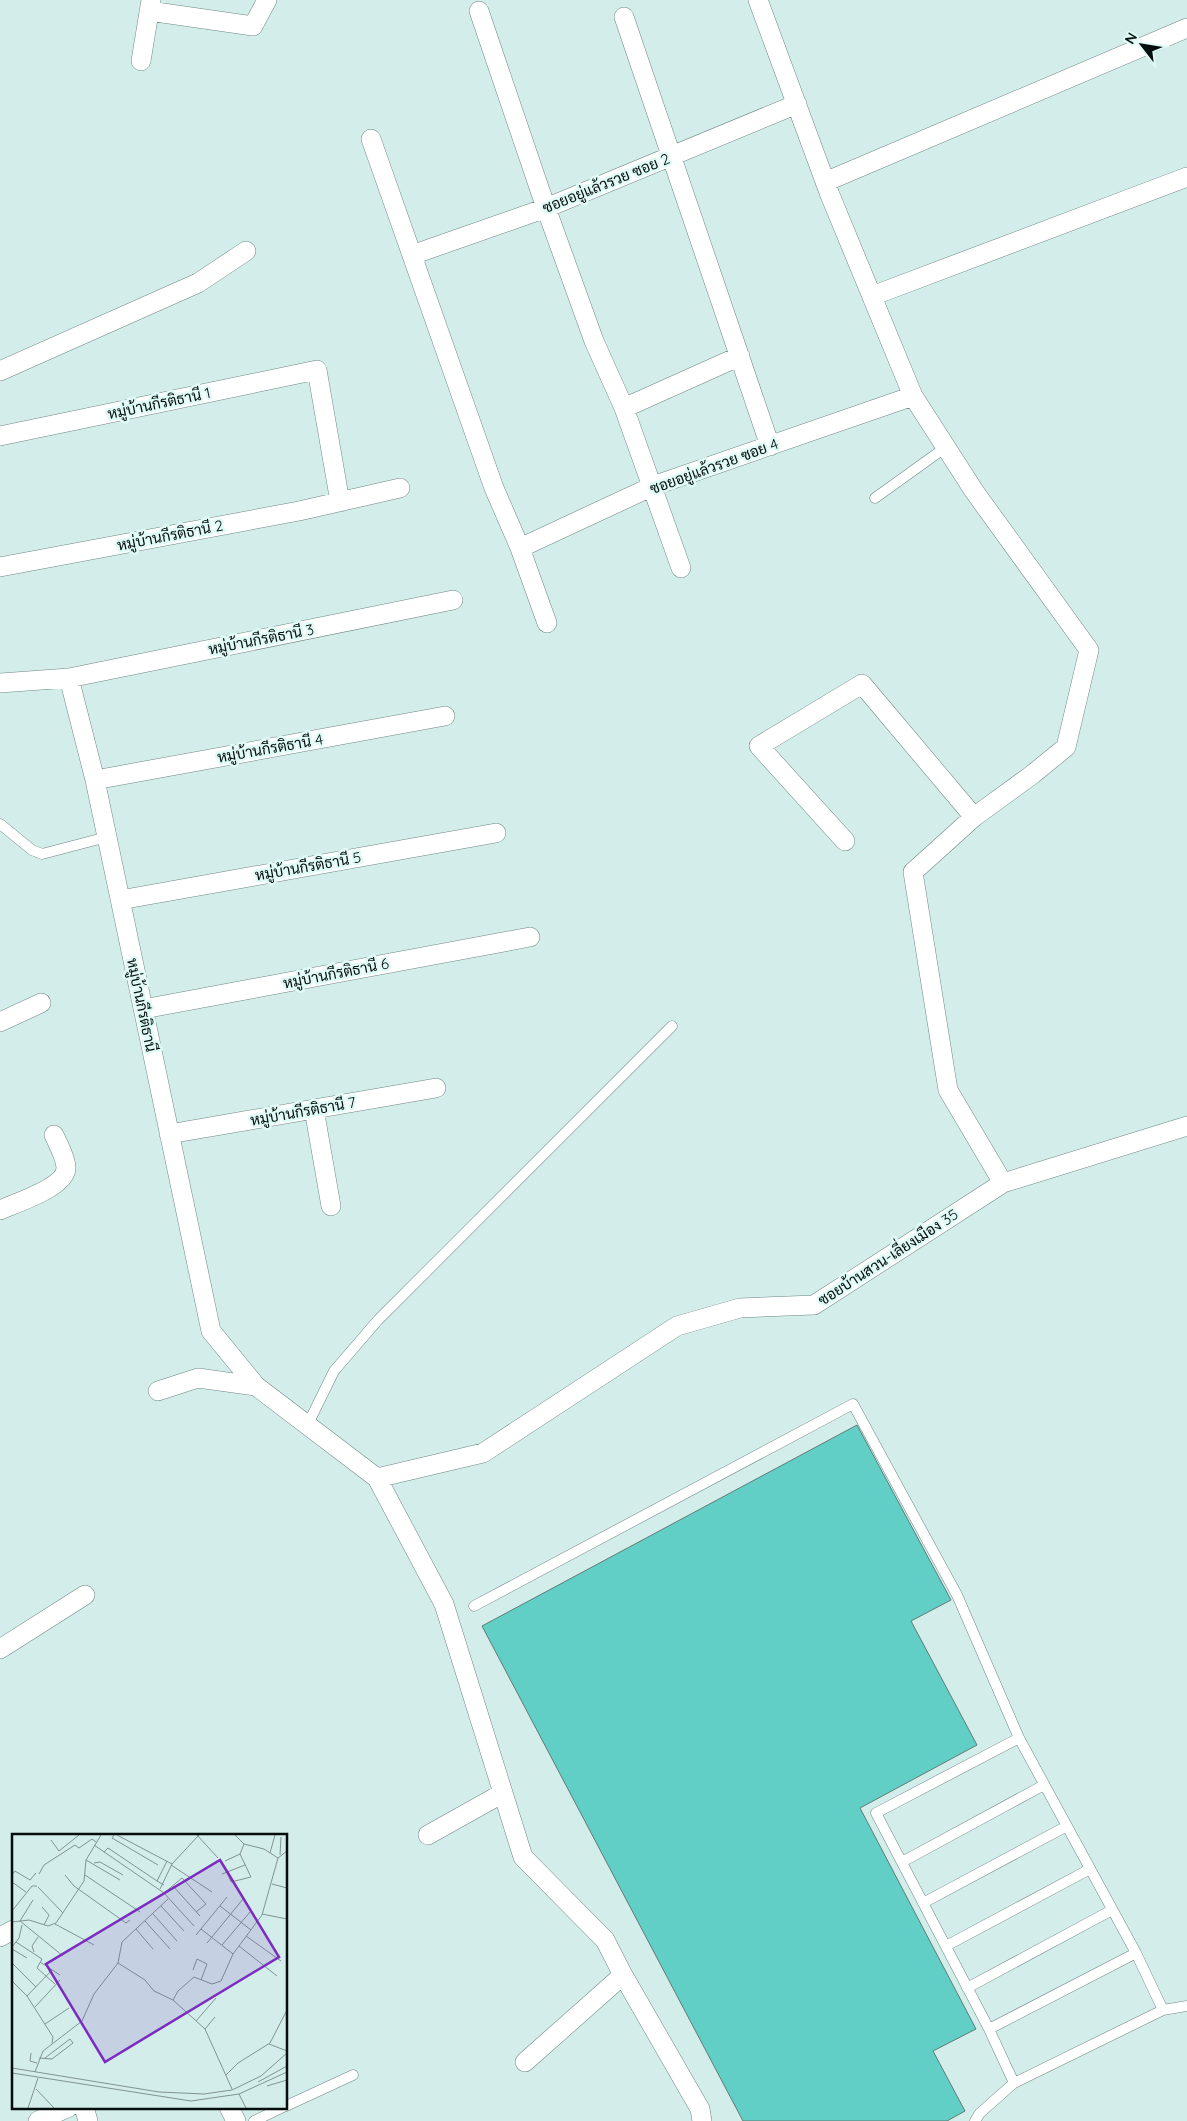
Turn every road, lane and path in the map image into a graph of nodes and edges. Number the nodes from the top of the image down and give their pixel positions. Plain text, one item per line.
1 (267, 0) edge
2 (758, 0) edge
3 (150, 5) edge
4 (479, 11) dead end
5 (624, 17) dead end
6 (1187, 28) edge
7 (141, 61) dead end
8 (796, 104) junction
9 (371, 139) dead end
10 (673, 156) junction
11 (1187, 177) edge
12 (825, 182) junction
13 (546, 208) junction
14 (246, 251) dead end
15 (412, 255) junction
16 (872, 296) junction
17 (740, 356) junction
18 (0, 371) edge
19 (913, 396) junction
20 (624, 408) junction
21 (0, 436) edge
22 (770, 446) junction
23 (946, 448) junction
24 (653, 486) junction
25 (400, 488) dead end
26 (875, 498) dead end
27 (340, 502) junction
28 (520, 548) junction
29 (0, 567) edge
30 (681, 568) dead end
31 (454, 600) dead end
32 (546, 623) dead end
33 (69, 678) junction
34 (0, 683) edge
35 (445, 716) dead end
36 (95, 780) junction
37 (974, 817) junction
38 (0, 824) edge
39 (496, 833) dead end
40 (107, 837) junction
41 (845, 841) dead end
42 (120, 900) junction
43 (530, 937) dead end
44 (41, 1003) dead end
45 (143, 1009) junction
46 (0, 1022) edge
47 (672, 1026) dead end
48 (436, 1088) dead end
49 (314, 1109) junction
50 (1187, 1126) edge
51 (169, 1134) junction
52 (54, 1135) dead end
53 (1003, 1183) junction
54 (331, 1206) dead end
55 (0, 1210) edge
56 (256, 1386) junction
57 (158, 1391) dead end
58 (307, 1426) junction
59 (377, 1478) junction
60 (85, 1595) dead end
61 (474, 1606) dead end
62 (0, 1649) edge
63 (1019, 1738) junction
64 (1044, 1785) junction
65 (503, 1793) junction
66 (1067, 1826) junction
67 (428, 1835) dead end
68 (902, 1862) junction
69 (1090, 1869) junction
70 (923, 1903) junction
71 (1112, 1910) junction
72 (12, 1930) edge
73 (0, 1936) edge
74 (946, 1946) junction
75 (1136, 1953) junction
76 (623, 1975) junction
77 (967, 1988) junction
78 (1187, 2006) edge
79 (1163, 2010) junction
80 (989, 2029) junction
81 (525, 2062) dead end
82 (353, 2075) dead end
83 (1014, 2083) junction
84 (288, 2106) edge
85 (67, 2108) edge
86 (84, 2108) edge
87 (230, 2108) edge
88 (283, 2108) edge
89 (38, 2121) edge
90 (88, 2121) edge
91 (236, 2121) edge
92 (254, 2121) edge
93 (702, 2121) edge
94 (975, 2121) edge

1 - 3 street
2 - 8 street
3 - 7 street
4 - 13 street
5 - 10 street
6 - 12 street
8 - 10 street, ซอยอยู่แล้วรวย ซอย 2
8 - 12 street
9 - 15 street
10 - 13 street, ซอยอยู่แล้วรวย ซอย 2
10 - 17 street
11 - 16 street
12 - 16 street
13 - 15 street, ซอยอยู่แล้วรวย ซอย 2
13 - 20 street
14 - 18 street
15 - 28 street
16 - 19 street
17 - 20 street
17 - 22 street
19 - 22 street, ซอยอยู่แล้วรวย ซอย 4
19 - 23 street
20 - 24 street
21 - 27 street, หมู่บ้านกีรติธานี 1
22 - 24 street, ซอยอยู่แล้วรวย ซอย 4
23 - 26 lane
23 - 37 street
24 - 28 street, ซอยอยู่แล้วรวย ซอย 4
24 - 30 street
25 - 27 street, หมู่บ้านกีรติธานี 2
27 - 29 street, หมู่บ้านกีรติธานี 2
28 - 32 street
31 - 33 street, หมู่บ้านกีรติธานี 3
33 - 34 street
33 - 36 street, หมู่บ้านกีรติธานี
35 - 36 street, หมู่บ้านกีรติธานี 4
36 - 40 street, หมู่บ้านกีรติธานี
37 - 41 street
37 - 53 street
38 - 40 lane
39 - 42 street, หมู่บ้านกีรติธานี 5
40 - 42 street, หมู่บ้านกีรติธานี
42 - 45 street, หมู่บ้านกีรติธานี
43 - 45 street, หมู่บ้านกีรติธานี 6
44 - 46 street
45 - 51 street, หมู่บ้านกีรติธานี
47 - 58 lane
48 - 49 street, หมู่บ้านกีรติธานี 7
49 - 51 street, หมู่บ้านกีรติธานี 7
49 - 54 street
50 - 53 street, ซอยบ้านสวน-เลี่ยงเมือง 35
51 - 56 street, หมู่บ้านกีรติธานี
52 - 55 street
53 - 59 street, ซอยบ้านสวน-เลี่ยงเมือง 35
56 - 57 street
56 - 58 street, หมู่บ้านกีรติธานี
58 - 59 street, หมู่บ้านกีรติธานี
59 - 65 street
60 - 62 street
61 - 63 lane
63 - 64 lane
63 - 68 lane
64 - 66 lane
64 - 68 lane
65 - 67 street
65 - 76 street
66 - 69 lane
66 - 70 lane
68 - 70 lane
69 - 71 lane
69 - 74 lane
70 - 74 lane
71 - 75 lane
71 - 77 lane
72 - 73 street
74 - 77 lane
75 - 79 lane
75 - 80 lane
76 - 81 street
76 - 93 street
77 - 80 lane
78 - 79 lane
79 - 83 lane
80 - 83 lane
82 - 84 lane
83 - 94 lane
85 - 89 street
86 - 90 street
87 - 91 street
88 - 92 lane

